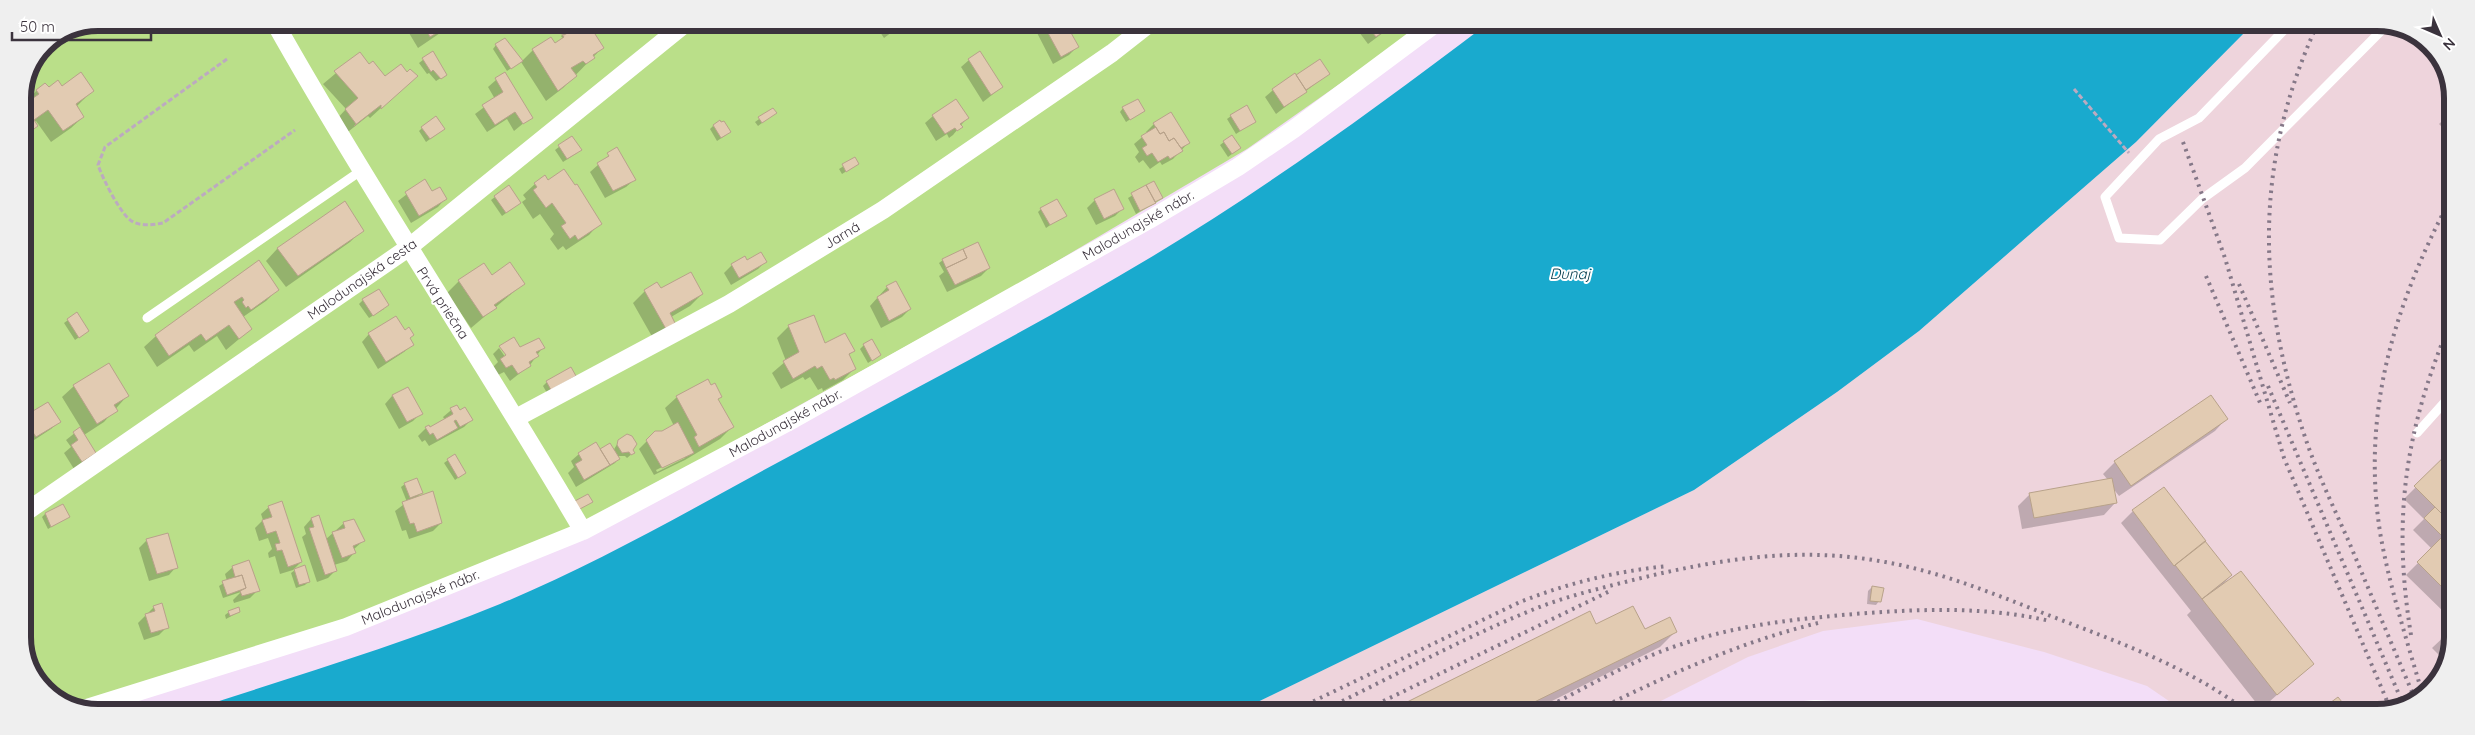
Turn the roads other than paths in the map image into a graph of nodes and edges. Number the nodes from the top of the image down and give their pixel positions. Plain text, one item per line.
1 (280, 31) edge
2 (676, 31) edge
3 (1140, 31) edge
4 (1426, 31) edge
5 (2284, 31) edge
6 (2381, 32) edge
7 (362, 170) junction
8 (408, 248) junction
9 (147, 318) dead end
10 (2444, 403) edge
11 (516, 418) junction
12 (2417, 433) dead end
13 (31, 508) edge
14 (583, 531) junction
15 (99, 704) edge

1 - 7 street, Prvá priečna
2 - 8 street, Malodunajská cesta
3 - 11 street, Jarná
4 - 14 street, Malodunajské nábr.
5 - 6 lane
7 - 8 street, Prvá priečna
7 - 9 lane
8 - 11 street, Prvá priečna
8 - 13 street, Malodunajská cesta
10 - 12 lane
11 - 14 street, Prvá priečna
14 - 15 street, Malodunajské nábr.

